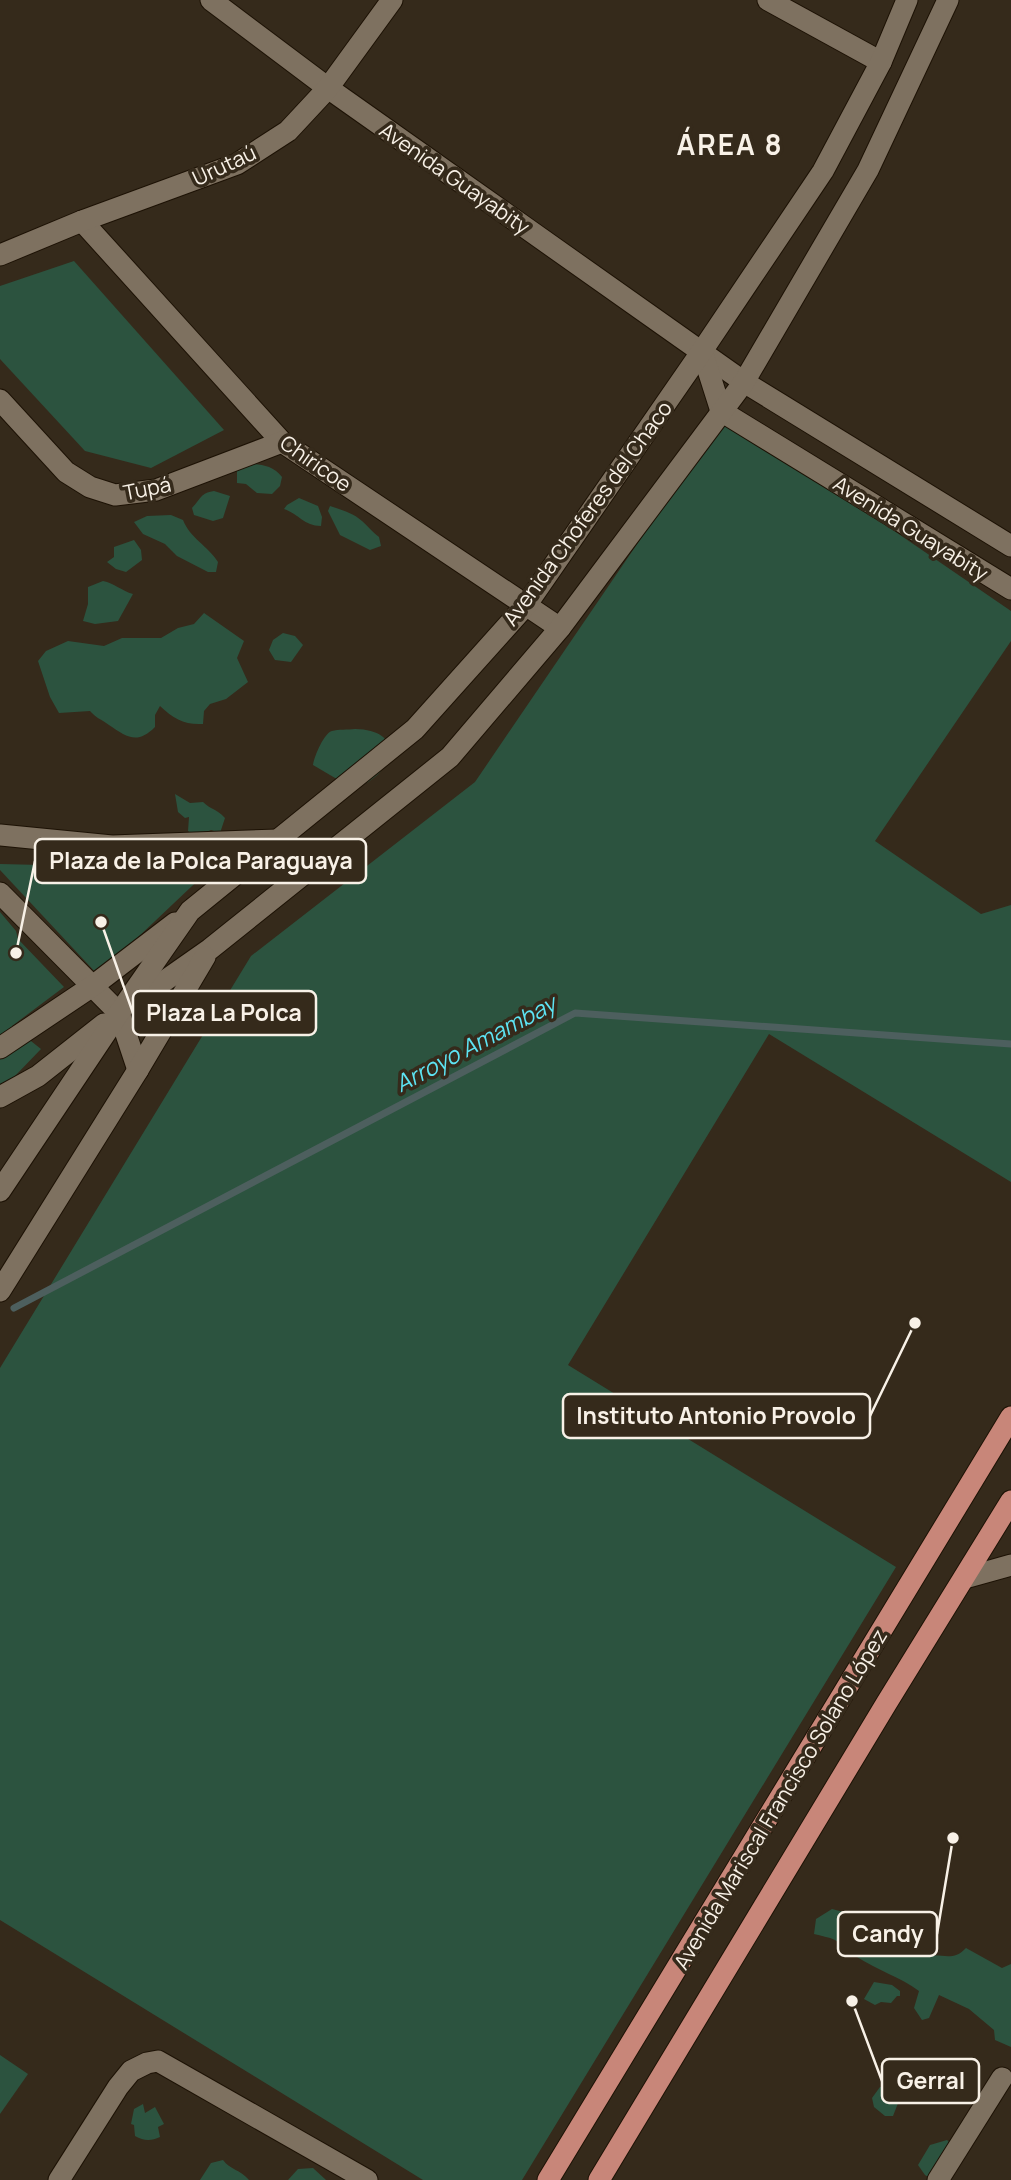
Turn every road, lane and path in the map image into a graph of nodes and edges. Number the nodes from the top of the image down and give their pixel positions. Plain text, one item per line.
1 (211, 0) edge
2 (393, 0) edge
3 (768, 0) edge
4 (907, 0) edge
5 (948, 0) edge
6 (881, 62) junction
7 (328, 88) junction
8 (82, 221) junction
9 (0, 255) edge
10 (702, 351) junction
11 (744, 382) junction
12 (0, 400) edge
13 (721, 411) junction
14 (282, 442) junction
15 (1011, 546) edge
16 (1010, 585) edge
17 (527, 604) junction
18 (560, 628) junction
19 (0, 835) edge
20 (278, 840) junction
21 (0, 893) edge
22 (190, 911) junction
23 (210, 949) junction
24 (94, 985) junction
25 (119, 1013) junction
26 (0, 1048) edge
27 (138, 1070) junction
28 (0, 1097) edge
29 (0, 1191) edge
30 (0, 1291) edge
31 (1011, 1417) edge
32 (1011, 1501) edge
33 (1011, 1565) edge
34 (965, 1578) junction
35 (1002, 2078) dead end
36 (60, 2180) edge
37 (367, 2180) edge
38 (548, 2180) edge
39 (599, 2180) edge
40 (938, 2180) edge

1 - 7 street, Avenida Guayabity
2 - 7 street, Urutaú
3 - 6 street
4 - 6 street, Avenida Choferes del Chaco
5 - 11 street, Avenida Choferes del Chaco
6 - 10 street, Avenida Choferes del Chaco
7 - 8 street, Urutaú
7 - 10 street, Avenida Guayabity
8 - 9 street, Urutaú
8 - 14 street, Chiricoe
10 - 11 street, Avenida Guayabity
10 - 13 street
10 - 17 street, Avenida Choferes del Chaco
11 - 13 street, Avenida Choferes del Chaco
11 - 15 street, Avenida Guayabity
12 - 14 street, Tupá
13 - 16 street, Avenida Guayabity
13 - 18 street, Avenida Choferes del Chaco
14 - 17 street, Chiricoe
17 - 18 street, Chiricoe
17 - 20 street, Avenida Choferes del Chaco
18 - 23 street, Avenida Choferes del Chaco
19 - 20 street
20 - 22 street, Avenida Choferes del Chaco
21 - 24 street
22 - 24 street
22 - 25 street, Avenida Choferes del Chaco
23 - 25 street, Avenida Choferes del Chaco
23 - 27 street, Avenida Choferes del Chaco
24 - 25 street
24 - 26 street
25 - 27 street
25 - 28 street
25 - 29 street, Avenida Choferes del Chaco
27 - 30 street, Avenida Choferes del Chaco
31 - 38 main road, Avenida Mariscal Francisco Solano López
32 - 34 main road, Avenida Mariscal Francisco Solano López
33 - 34 street
34 - 39 main road, Avenida Mariscal Francisco Solano López
35 - 40 street
36 - 37 street

